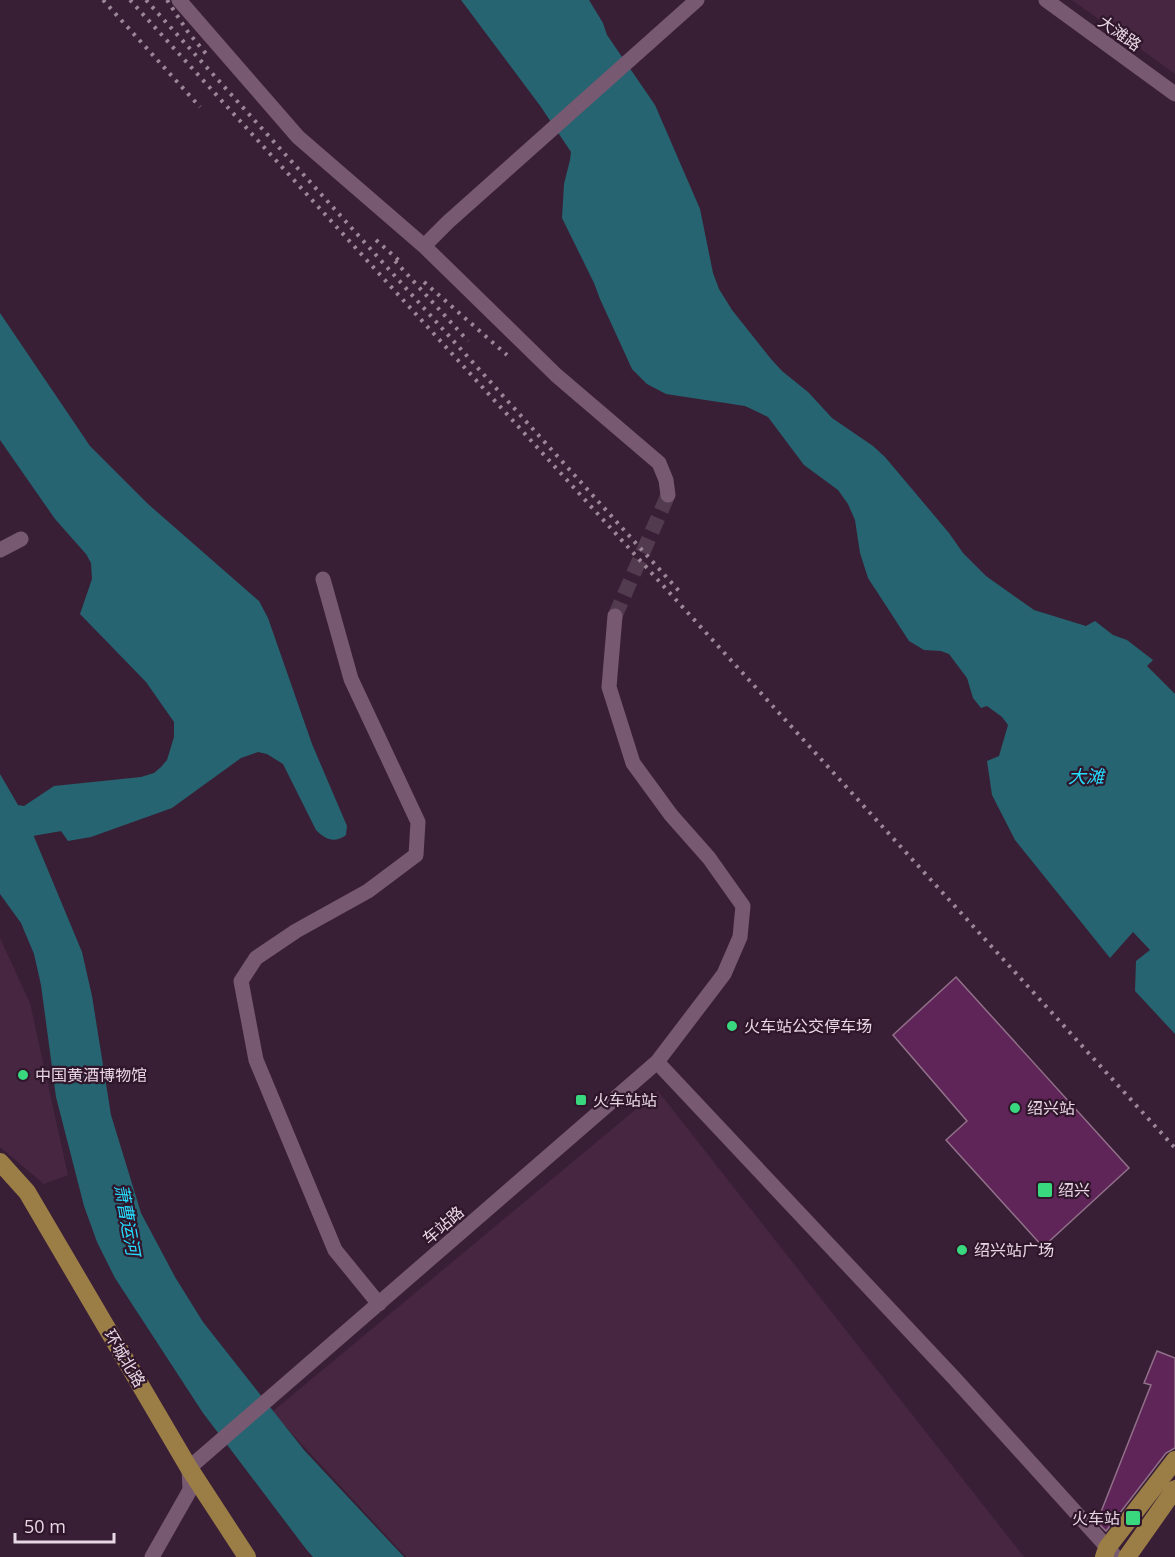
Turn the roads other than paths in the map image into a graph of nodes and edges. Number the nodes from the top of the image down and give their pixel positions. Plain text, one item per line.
1 (179, 0) edge
2 (697, 0) edge
3 (1046, 0) edge
4 (1175, 94) edge
5 (423, 246) junction
6 (668, 495) tunnel mouth
7 (21, 539) dead end
8 (0, 550) edge
9 (323, 579) dead end
10 (615, 616) tunnel mouth
11 (657, 1062) junction
12 (0, 1162) edge
13 (0, 1173) edge
14 (379, 1304) junction
15 (1175, 1460) edge
16 (189, 1468) junction
17 (1175, 1489) edge
18 (190, 1490) junction
19 (1109, 1554) edge
20 (152, 1557) edge
21 (234, 1557) edge
22 (247, 1557) edge
23 (1127, 1557) edge

1 - 5 street
2 - 5 street
3 - 4 street, 大滩路
5 - 6 street
7 - 8 street
9 - 14 street
10 - 11 street, 车站路
11 - 14 street, 车站路
11 - 19 street
12 - 16 main road, 环城北路
13 - 18 main road, 环城北路
14 - 16 street, 车站路
15 - 19 main road
16 - 18 street
16 - 22 main road, 环城北路
17 - 23 main road
18 - 20 street
18 - 21 main road, 环城北路

